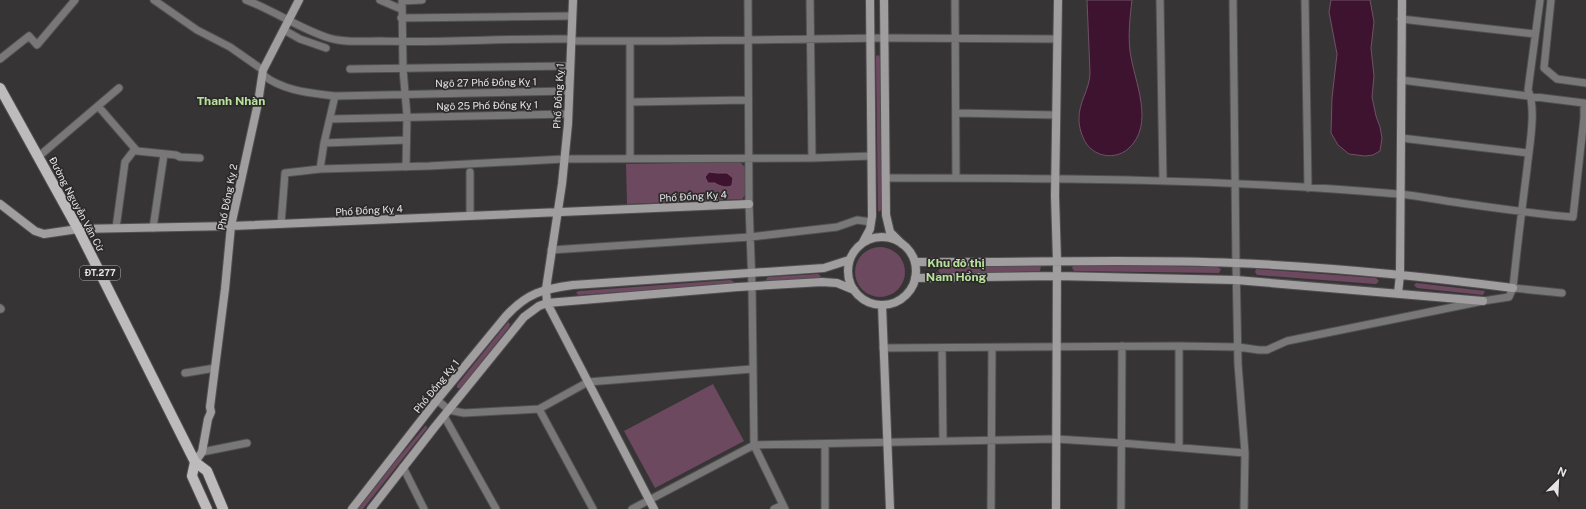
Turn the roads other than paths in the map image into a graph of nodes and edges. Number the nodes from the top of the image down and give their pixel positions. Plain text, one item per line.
1 (75, 0) edge
2 (154, 0) edge
3 (246, 0) edge
4 (299, 0) edge
5 (380, 0) edge
6 (422, 0) edge
7 (573, 0) edge
8 (748, 0) edge
9 (810, 0) edge
10 (870, 0) edge
11 (884, 0) edge
12 (955, 0) edge
13 (1058, 0) edge
14 (1160, 0) edge
15 (1233, 0) edge
16 (1305, 0) edge
17 (1402, 0) edge
18 (1540, 0) edge
19 (1551, 0) edge
20 (401, 10) junction
21 (572, 16) junction
22 (401, 18) junction
23 (1401, 19) junction
24 (289, 20) junction
25 (284, 30) junction
26 (1535, 34) junction
27 (809, 38) junction
28 (871, 38) junction
29 (884, 38) junction
30 (955, 38) junction
31 (1057, 39) junction
32 (571, 40) junction
33 (747, 40) junction
34 (402, 42) junction
35 (630, 42) junction
36 (326, 48) dead end
37 (0, 59) edge
38 (570, 66) junction
39 (350, 69) dead end
40 (402, 69) junction
41 (263, 72) junction
42 (1401, 80) junction
43 (1586, 83) edge
44 (119, 88) dead end
45 (569, 91) junction
46 (1, 92) edge
47 (404, 93) junction
48 (335, 96) junction
49 (1531, 96) junction
50 (748, 100) junction
51 (631, 102) junction
52 (98, 106) junction
53 (956, 113) junction
54 (568, 114) junction
55 (1056, 114) junction
56 (407, 116) junction
57 (330, 119) junction
58 (1401, 138) junction
59 (406, 140) junction
60 (324, 143) junction
61 (135, 149) junction
62 (1528, 153) junction
63 (164, 154) junction
64 (871, 156) junction
65 (38, 157) junction
66 (200, 158) dead end
67 (630, 158) junction
68 (750, 158) junction
69 (812, 158) junction
70 (564, 159) junction
71 (406, 166) junction
72 (320, 169) junction
73 (470, 172) dead end
74 (886, 178) junction
75 (956, 178) junction
76 (1055, 179) junction
77 (1163, 181) junction
78 (1235, 184) junction
79 (1308, 188) junction
80 (1400, 194) junction
81 (0, 204) edge
82 (749, 204) junction
83 (557, 212) junction
84 (1522, 212) junction
85 (470, 215) junction
86 (871, 222) junction
87 (281, 224) junction
88 (231, 226) junction
89 (116, 228) junction
90 (152, 228) junction
91 (78, 229) junction
92 (750, 236) junction
93 (863, 242) junction
94 (902, 244) junction
95 (551, 250) junction
96 (849, 260) junction
97 (1057, 260) junction
98 (915, 262) junction
99 (1236, 263) junction
100 (751, 272) junction
101 (1400, 275) junction
102 (1057, 276) junction
103 (915, 278) junction
104 (1236, 280) junction
105 (752, 286) junction
106 (1513, 288) junction
107 (546, 289) junction
108 (854, 290) junction
109 (1398, 293) junction
110 (1562, 293) dead end
111 (1483, 301) junction
112 (548, 303) junction
113 (882, 304) junction
114 (1056, 346) junction
115 (1122, 346) junction
116 (1178, 346) junction
117 (1238, 347) junction
118 (883, 348) junction
119 (942, 348) junction
120 (992, 348) junction
121 (215, 368) junction
122 (752, 369) junction
123 (185, 373) dead end
124 (588, 382) junction
125 (437, 400) junction
126 (539, 409) junction
127 (447, 413) junction
128 (1056, 439) junction
129 (991, 440) junction
130 (943, 441) junction
131 (886, 442) junction
132 (1121, 443) junction
133 (247, 444) dead end
134 (825, 445) junction
135 (754, 446) junction
136 (1180, 447) junction
137 (202, 452) junction
138 (1245, 453) junction
139 (195, 462) junction
140 (402, 467) junction
141 (649, 500) junction
142 (784, 507) edge
143 (207, 509) edge
144 (223, 509) edge
145 (352, 509) edge
146 (371, 509) edge
147 (424, 509) edge
148 (496, 509) edge
149 (593, 509) edge
150 (632, 509) edge
151 (654, 509) edge
152 (774, 509) edge
153 (825, 509) edge
154 (890, 509) edge
155 (991, 509) edge
156 (1056, 509) edge
157 (1121, 509) edge
158 (1244, 509) edge

1 - 37 street
2 - 41 street, Ngõ 27 Phố Đồng Kỵ 1
3 - 24 street
4 - 24 main road, Phố Đồng Kỵ 2
5 - 20 street
6 - 20 street
7 - 21 main road, Phố Đồng Kỵ 1
8 - 33 street
9 - 27 street
10 - 28 main road
11 - 29 main road
12 - 30 street
13 - 31 main road
14 - 77 street
15 - 78 street
16 - 79 street
17 - 23 main road
18 - 26 street
19 - 43 street
20 - 22 street
21 - 22 street
21 - 32 main road, Phố Đồng Kỵ 1
22 - 34 street
23 - 26 street
23 - 42 main road
24 - 25 main road, Phố Đồng Kỵ 2
24 - 34 street
25 - 36 street
25 - 41 main road, Phố Đồng Kỵ 2
26 - 49 street
27 - 28 street
27 - 33 street
27 - 69 street
28 - 29 street
28 - 64 main road
29 - 30 street
29 - 74 main road
30 - 31 street
30 - 53 street
31 - 55 main road
32 - 34 street
32 - 35 street
32 - 38 main road, Phố Đồng Kỵ 1
33 - 35 street
33 - 50 street
34 - 40 street
35 - 51 street
38 - 40 street
38 - 45 main road, Phố Đồng Kỵ 1
39 - 40 street
40 - 47 street
41 - 48 street, Ngõ 27 Phố Đồng Kỵ 1
41 - 88 main road, Phố Đồng Kỵ 2
42 - 49 street
42 - 58 main road
44 - 52 street
45 - 47 street, Ngõ 27 Phố Đồng Kỵ 1
45 - 54 main road, Phố Đồng Kỵ 1
46 - 65 main road, Đường Nguyễn Văn Cừ / ĐT.277
47 - 48 street, Ngõ 27 Phố Đồng Kỵ 1
47 - 56 street
48 - 57 street
49 - 62 street
49 - 84 street
50 - 51 street
50 - 68 street
51 - 67 street
52 - 61 street
52 - 65 street
53 - 55 street
53 - 75 street
54 - 56 street, Ngõ 25 Phố Đồng Kỵ 1
54 - 70 main road, Phố Đồng Kỵ 1
55 - 76 main road
56 - 57 street, Ngõ 25 Phố Đồng Kỵ 1
56 - 59 street
57 - 60 street
58 - 62 street
58 - 80 main road
59 - 60 street
59 - 71 street
60 - 72 street
61 - 63 street
61 - 89 street
62 - 84 street
63 - 66 street
63 - 90 street
64 - 69 street
64 - 86 main road
65 - 91 main road, Đường Nguyễn Văn Cừ / ĐT.277
67 - 68 street
67 - 70 street
68 - 69 street
68 - 82 street
70 - 71 street
70 - 83 main road, Phố Đồng Kỵ 1
71 - 72 street
72 - 87 street
73 - 85 street
74 - 75 street
74 - 94 main road
75 - 76 street
76 - 77 street
76 - 97 main road
77 - 78 street
78 - 79 street
78 - 99 street
79 - 80 street
80 - 84 street
80 - 101 main road
81 - 91 main road, Phố Đồng Kỵ 4
82 - 83 main road, Phố Đồng Kỵ 4
82 - 92 street
83 - 85 main road, Phố Đồng Kỵ 4
83 - 95 main road, Phố Đồng Kỵ 1
84 - 106 street
85 - 87 main road, Phố Đồng Kỵ 4
86 - 92 street
86 - 93 main road
87 - 88 main road, Phố Đồng Kỵ 4
88 - 90 main road, Phố Đồng Kỵ 4
88 - 121 main road, Phố Đồng Kỵ 2
89 - 90 main road, Phố Đồng Kỵ 4
89 - 91 main road, Phố Đồng Kỵ 4
91 - 139 main road, Đường Nguyễn Văn Cừ / ĐT.277
92 - 95 street
92 - 100 street
93 - 94 main road
93 - 96 main road
94 - 98 main road
95 - 107 main road, Phố Đồng Kỵ 1
96 - 100 main road
96 - 108 main road
97 - 98 main road
97 - 99 main road
97 - 102 main road
98 - 103 main road
99 - 101 main road
99 - 104 street
100 - 105 street
100 - 107 main road
101 - 106 main road
101 - 109 main road
102 - 103 main road
102 - 104 main road
102 - 114 main road
103 - 113 main road
104 - 109 main road
104 - 117 street
105 - 108 main road
105 - 112 main road
105 - 122 street
106 - 110 street
106 - 111 street
107 - 112 main road, Phố Đồng Kỵ 1
107 - 125 main road, Phố Đồng Kỵ 1
108 - 113 main road
109 - 111 main road
111 - 117 street
112 - 124 main road, Phố Đồng Kỵ 1
112 - 127 main road
113 - 118 main road
114 - 115 street
114 - 120 street
114 - 128 main road
115 - 116 street
115 - 132 street
116 - 117 street
116 - 136 street
117 - 138 street
118 - 119 street
118 - 131 main road
119 - 120 street
119 - 130 street
120 - 129 street
121 - 123 street
121 - 137 main road, Phố Đồng Kỵ 2
122 - 124 street
122 - 135 street
124 - 126 street
124 - 141 main road, Phố Đồng Kỵ 1
125 - 127 street
125 - 145 main road, Phố Đồng Kỵ 1
126 - 127 street
126 - 149 street
127 - 140 main road
127 - 148 street
128 - 129 street
128 - 132 street
128 - 156 main road
129 - 130 street
129 - 155 street
130 - 131 street
131 - 134 street
131 - 154 main road
132 - 136 street
132 - 157 street
133 - 137 street
134 - 135 street
134 - 153 street
135 - 141 street
135 - 142 street
136 - 138 street
137 - 139 main road, Phố Đồng Kỵ 2
138 - 158 street
139 - 143 main road, Đường Nguyễn Văn Cừ / ĐT.277
139 - 144 main road, Đường Nguyễn Văn Cừ / ĐT.277
140 - 146 main road
140 - 147 street
141 - 150 street
141 - 151 main road, Phố Đồng Kỵ 1
142 - 152 street

